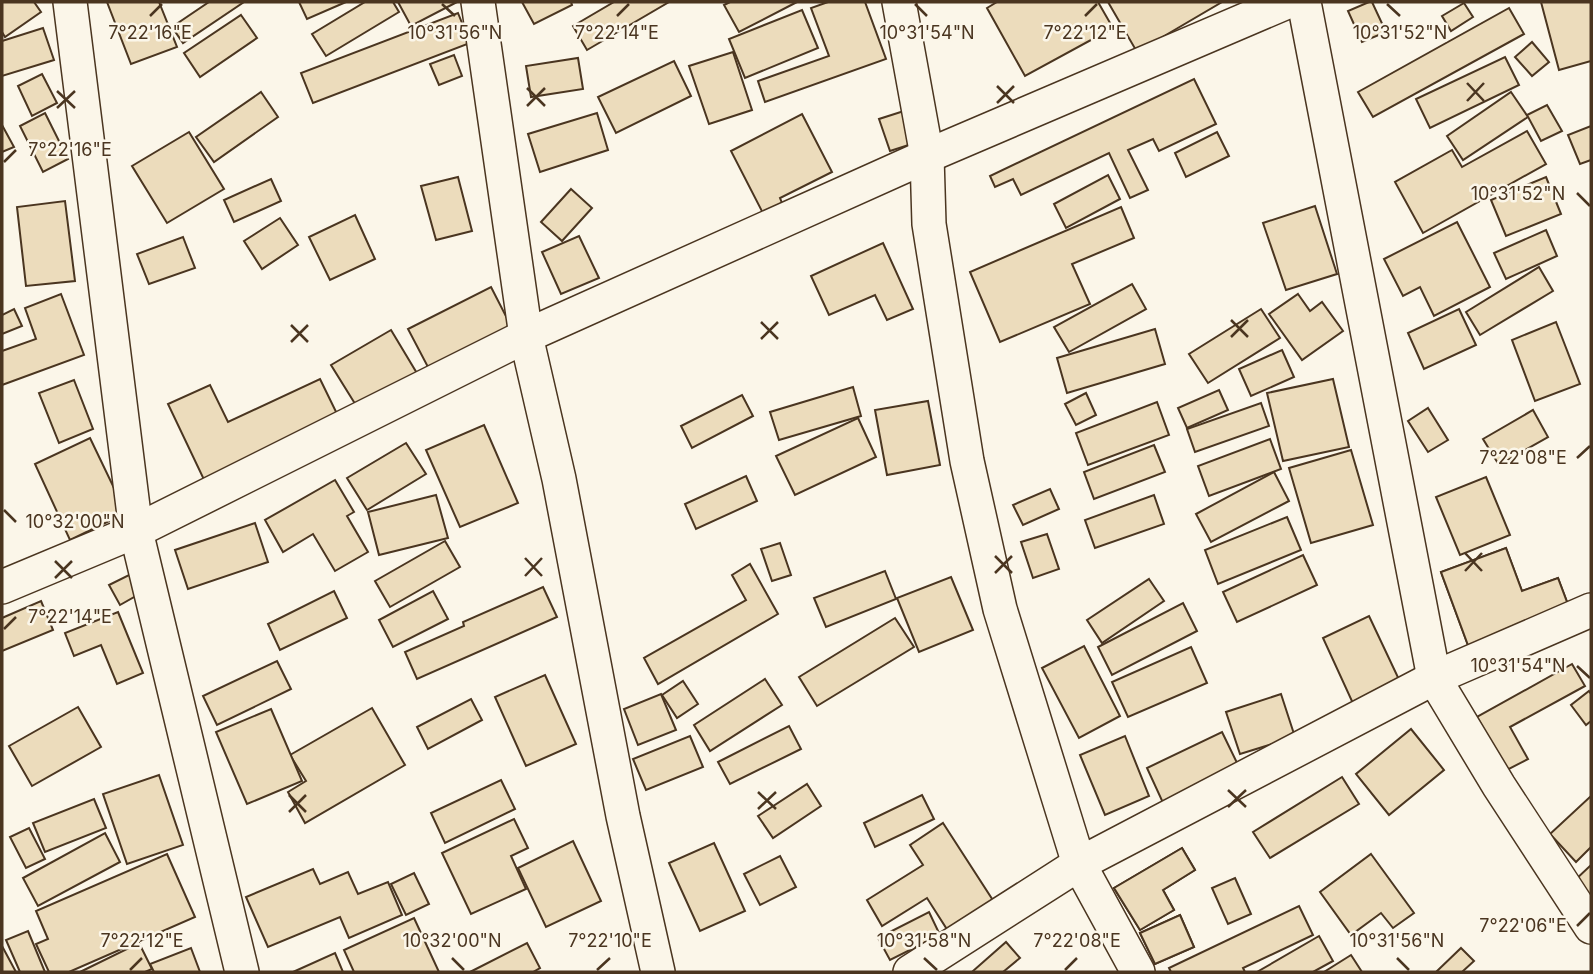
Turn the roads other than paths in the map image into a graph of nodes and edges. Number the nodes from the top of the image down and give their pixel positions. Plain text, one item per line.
1 (70, 2) edge
2 (478, 2) edge
3 (899, 2) edge
4 (1287, 2) edge
5 (1304, 2) edge
6 (927, 156) junction
7 (526, 336) junction
8 (136, 531) junction
9 (2, 587) edge
10 (1591, 610) edge
11 (1434, 678) junction
12 (1079, 864) junction
13 (1591, 927) edge
14 (243, 972) edge
15 (658, 972) edge
16 (910, 972) edge
17 (1138, 972) edge

1 - 8 street
2 - 7 street
3 - 6 street
4 - 6 street
5 - 11 street
6 - 7 street
6 - 12 street
7 - 8 street
7 - 15 street
8 - 9 street
8 - 14 street
10 - 11 street
11 - 12 street
11 - 13 street
12 - 16 street
12 - 17 street

